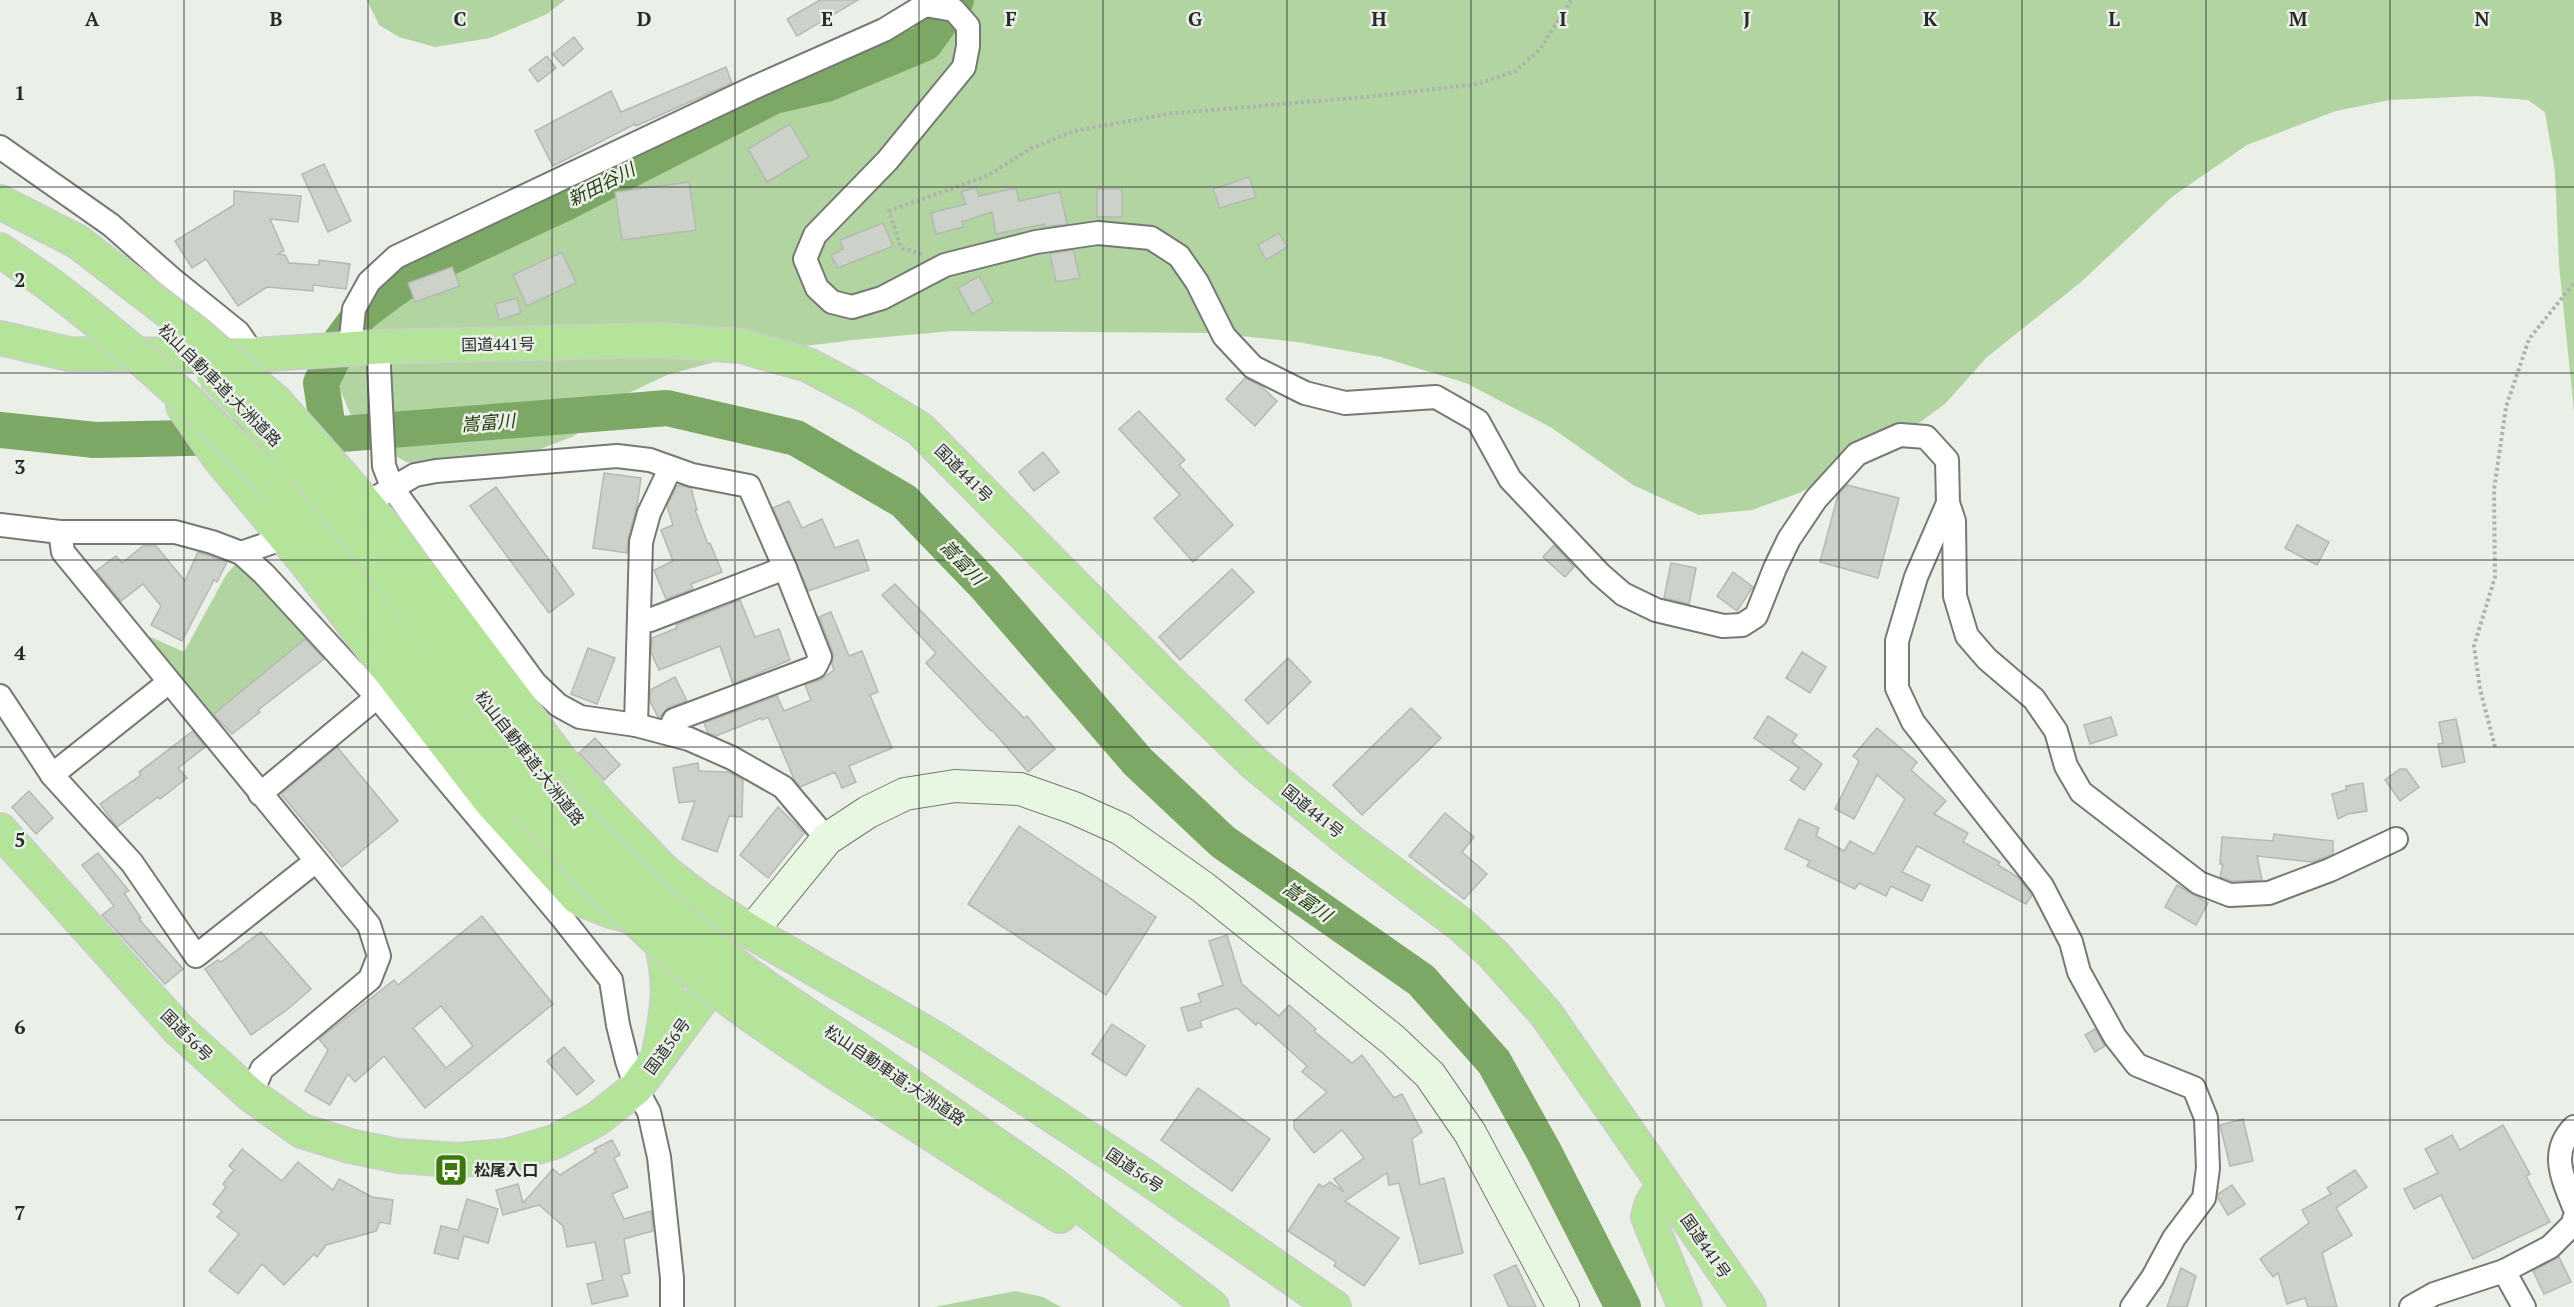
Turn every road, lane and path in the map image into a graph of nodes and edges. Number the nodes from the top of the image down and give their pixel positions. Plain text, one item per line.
1 (1571, 0) edge
2 (926, 2) edge
3 (0, 147) edge
4 (0, 203) edge
5 (0, 250) edge
6 (945, 265) junction
7 (2574, 283) edge
8 (0, 338) edge
9 (254, 355) junction
10 (369, 359) junction
11 (670, 469) junction
12 (346, 489) junction
13 (393, 489) junction
14 (265, 492) junction
15 (1948, 503) junction
16 (0, 525) edge
17 (60, 532) junction
18 (270, 543) dead end
19 (241, 553) junction
20 (785, 568) junction
21 (640, 621) junction
22 (168, 682) junction
23 (0, 696) edge
24 (377, 697) junction
25 (636, 725) junction
26 (668, 734) junction
27 (2495, 747) dead end
28 (52, 776) junction
29 (260, 794) junction
30 (536, 794) junction
31 (0, 830) edge
32 (827, 839) junction
33 (2396, 839) dead end
34 (316, 861) junction
35 (648, 921) junction
36 (751, 932) junction
37 (657, 1060) junction
38 (636, 1088) junction
39 (251, 1095) junction
40 (2574, 1127) edge
41 (1664, 1186) junction
42 (2574, 1207) edge
43 (2574, 1219) edge
44 (2504, 1271) junction
45 (672, 1307) edge
46 (1193, 1307) edge
47 (1212, 1307) edge
48 (1334, 1307) edge
49 (1563, 1307) edge
50 (1685, 1307) edge
51 (1749, 1307) edge
52 (2132, 1307) edge
53 (2411, 1307) edge
54 (2524, 1307) edge

1 - 6 path
2 - 6 street
2 - 10 street
3 - 9 street
4 - 12 highway, bridge
5 - 14 highway, 松山自動車道;大洲道路, bridge
6 - 15 street
7 - 27 path
8 - 9 highway, 国道441号
9 - 10 highway, 国道441号
10 - 13 street
10 - 41 highway, 国道441号
11 - 13 street
11 - 20 street
11 - 21 street
12 - 13 street
12 - 30 highway, 松山自動車道;大洲道路
12 - 36 highway
13 - 25 street
14 - 30 highway, 松山自動車道;大洲道路
14 - 35 highway
15 - 33 street
15 - 52 street
16 - 17 street
17 - 19 street
17 - 22 street
18 - 19 street
19 - 24 street
20 - 21 street
20 - 26 street
21 - 25 street
22 - 28 street
22 - 29 street
23 - 28 street
24 - 29 street
24 - 38 street
25 - 26 street
26 - 32 street
28 - 34 street
29 - 34 street
30 - 46 highway, 松山自動車道;大洲道路, bridge
30 - 47 highway, 松山自動車道;大洲道路, bridge
31 - 39 highway, 国道56号
32 - 36 street
32 - 49 street
34 - 39 street
35 - 36 highway
35 - 37 highway
36 - 37 highway, 国道56号
36 - 48 highway, 国道56号
37 - 38 highway, 国道56号
38 - 39 highway, 国道56号
38 - 45 street
40 - 42 street
41 - 50 highway
41 - 51 highway, 国道441号
43 - 44 street
44 - 53 street
44 - 54 street

